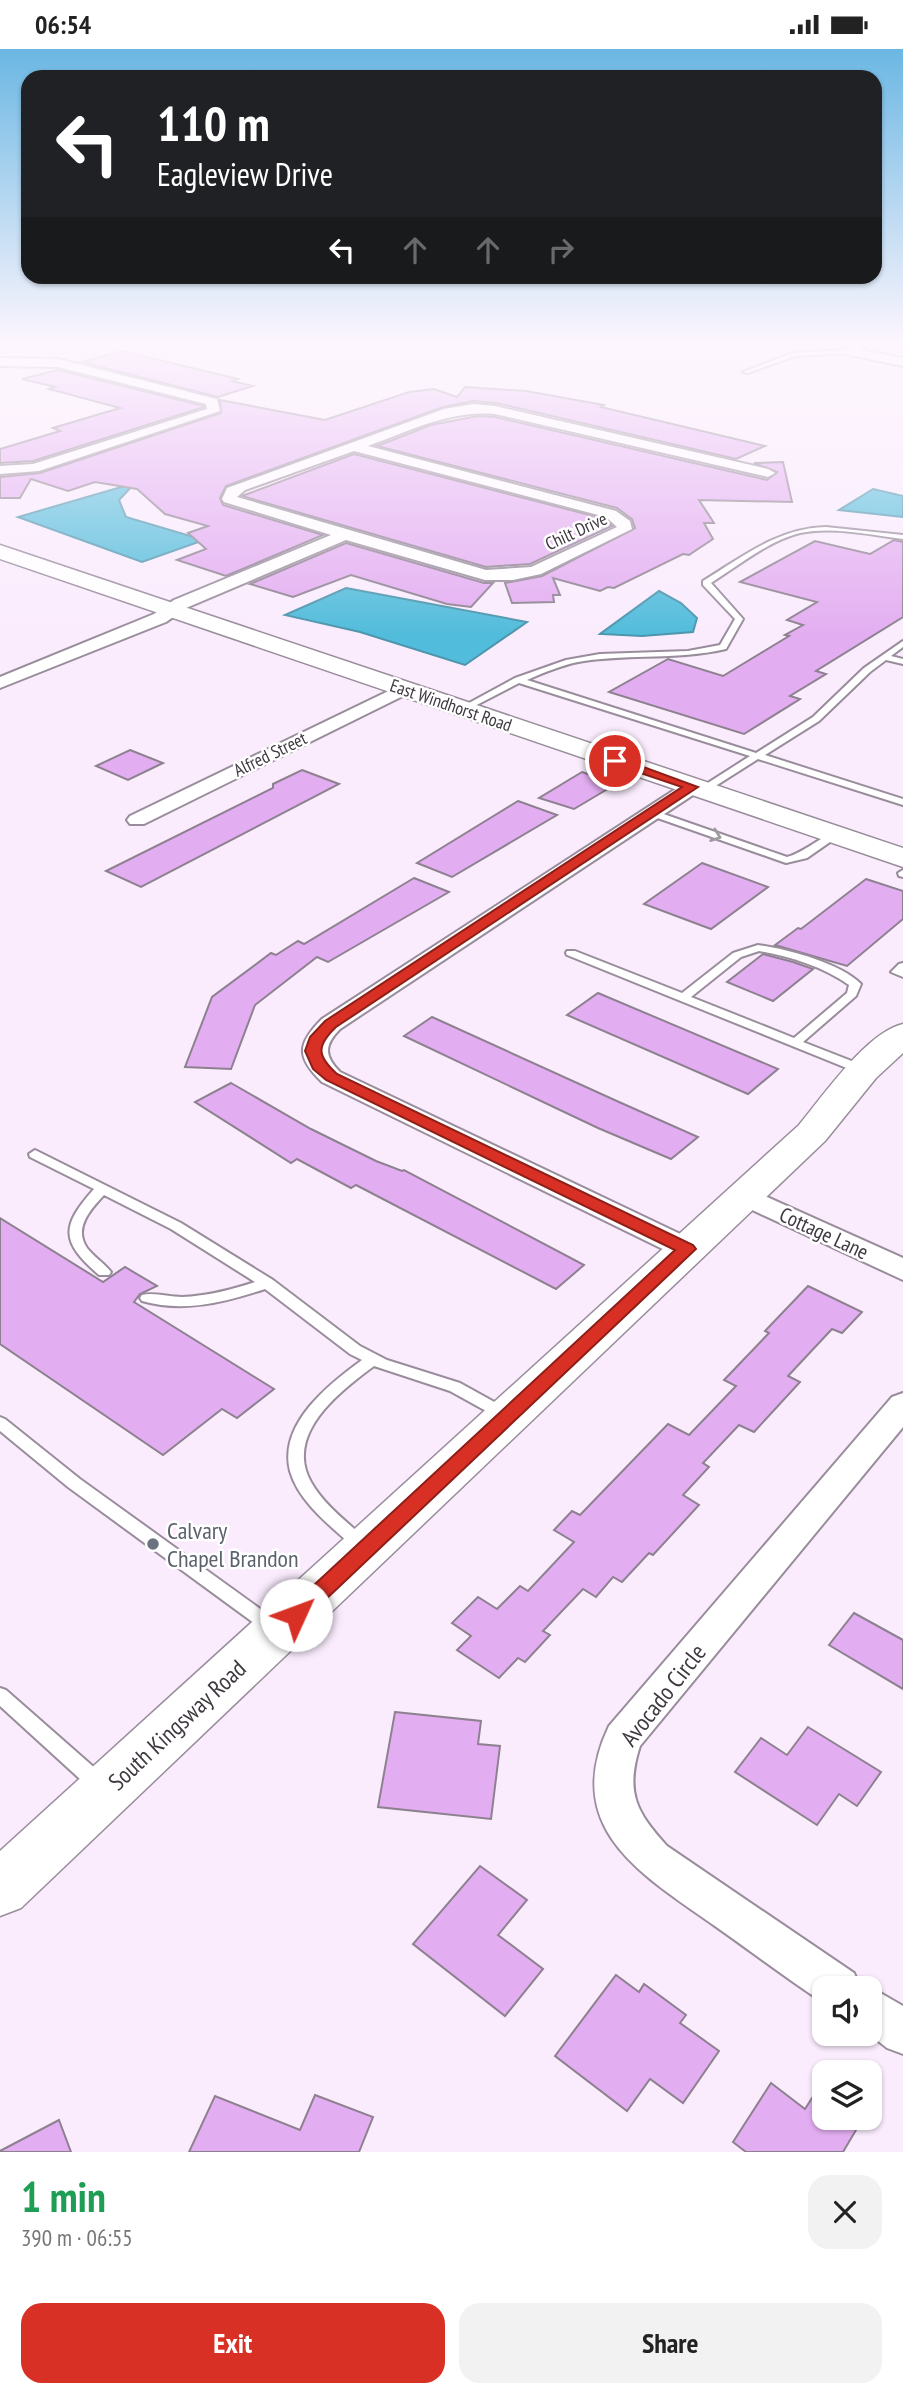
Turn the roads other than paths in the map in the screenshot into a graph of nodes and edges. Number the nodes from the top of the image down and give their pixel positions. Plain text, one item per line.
1 (125, 439) edge
2 (372, 439) edge
3 (618, 439) edge
4 (353, 446) junction
5 (0, 470) edge
6 (768, 473) dead end
7 (345, 535) junction
8 (903, 537) edge
9 (0, 552) edge
10 (168, 610) junction
11 (903, 643) edge
12 (884, 657) junction
13 (903, 662) edge
14 (518, 680) junction
15 (0, 683) edge
16 (403, 689) junction
17 (462, 709) junction
18 (757, 756) junction
19 (697, 789) junction
20 (903, 802) edge
21 (652, 813) junction
22 (137, 820) dead end
23 (835, 835) junction
24 (903, 858) edge
25 (571, 953) dead end
26 (903, 966) edge
27 (903, 974) edge
28 (683, 998) junction
29 (903, 1034) edge
30 (795, 1043) junction
31 (903, 1069) edge
32 (863, 1070) junction
33 (812, 1133) junction
34 (35, 1154) dead end
35 (101, 1190) junction
36 (734, 1207) junction
37 (687, 1249) junction
38 (903, 1270) edge
39 (104, 1272) dead end
40 (268, 1283) junction
41 (147, 1298) dead end
42 (372, 1360) junction
43 (903, 1405) edge
44 (509, 1417) junction
45 (0, 1423) edge
46 (367, 1549) junction
47 (278, 1631) junction
48 (0, 1695) edge
49 (106, 1791) junction
50 (0, 1889) edge
51 (822, 1976) edge
52 (882, 2017) edge
53 (903, 2032) edge

1 - 5 street
2 - 4 street, Chilt Drive
3 - 6 street, Chilt Drive
4 - 7 street, Chilt Drive
4 - 7 street, Chilt Drive
7 - 10 street
8 - 14 lane
9 - 10 street, East Windhorst Road
10 - 15 street
10 - 16 street, East Windhorst Road
11 - 12 lane
12 - 13 lane
12 - 18 lane
14 - 17 lane
14 - 18 lane
16 - 17 street, East Windhorst Road
16 - 22 street, Alfred Street
17 - 19 street, East Windhorst Road
18 - 19 lane
18 - 20 lane
19 - 21 street
19 - 23 street, East Windhorst Road
21 -> 23 lane
21 - 37 street
23 - 24 street, East Windhorst Road
25 - 28 lane
26 - 27 lane
28 - 30 lane
28 - 30 lane
29 - 32 street
30 - 32 lane
31 - 33 street
32 - 33 street
33 - 36 street, South Kingsway Road
34 - 35 lane
35 - 39 lane
35 - 40 lane
36 - 37 street, South Kingsway Road
36 - 38 street, Cottage Lane
37 - 44 street, South Kingsway Road
40 - 41 lane
40 - 42 lane
42 - 44 lane
42 - 46 lane
43 - 51 street, Avocado Circle
44 - 46 street, South Kingsway Road
45 - 47 lane
46 - 47 street, South Kingsway Road
47 - 49 street, South Kingsway Road
48 - 49 lane
49 - 50 street, South Kingsway Road
52 - 53 street

